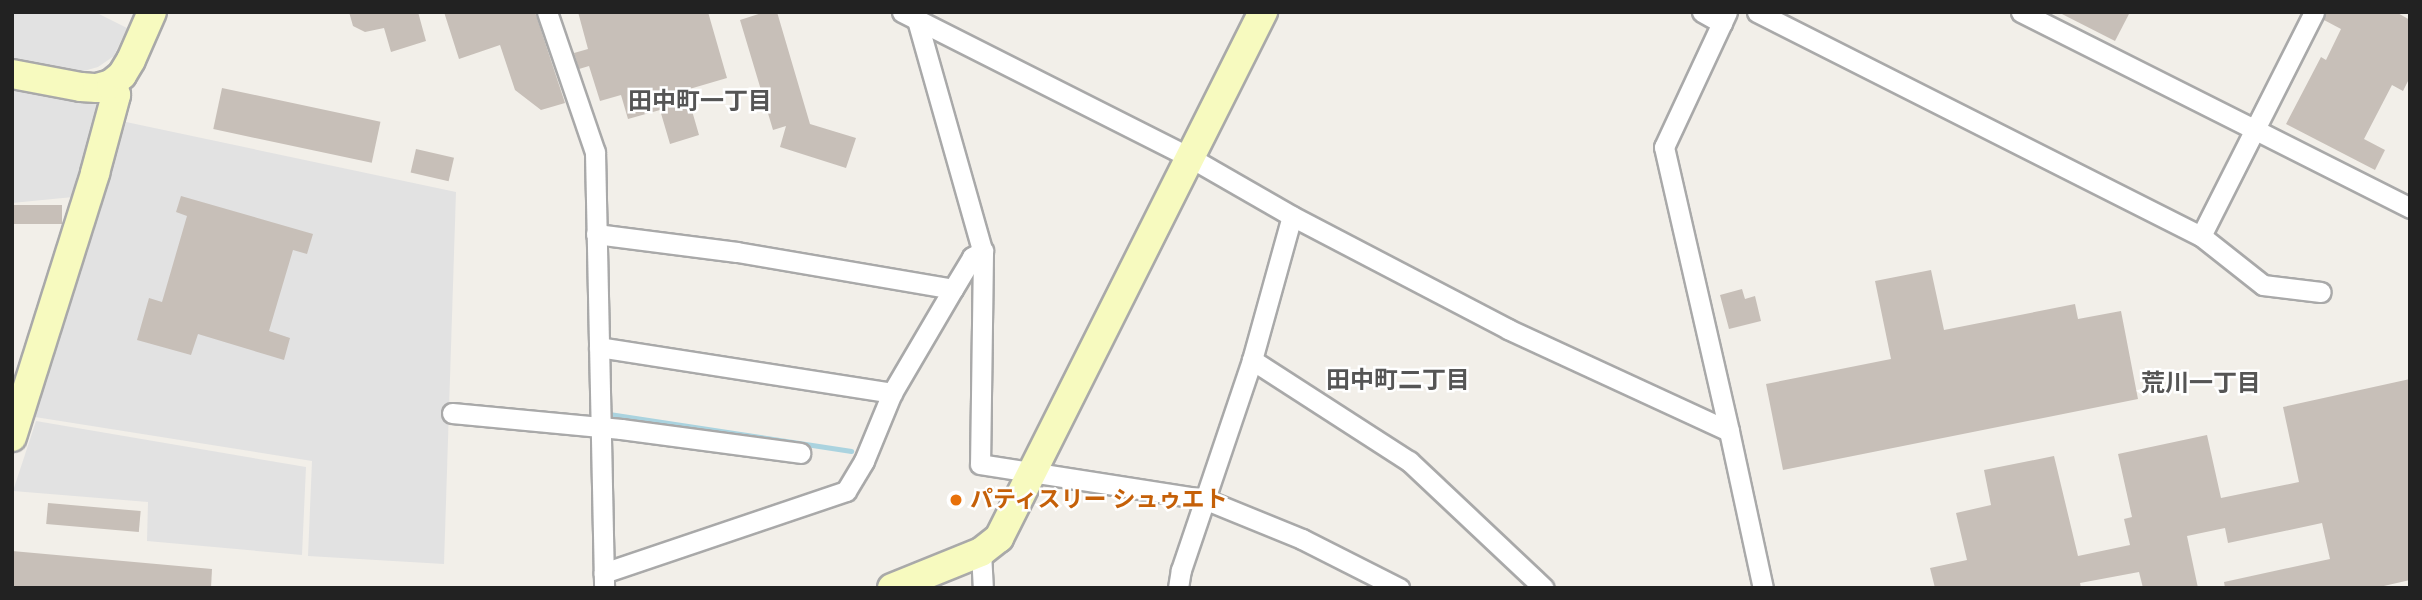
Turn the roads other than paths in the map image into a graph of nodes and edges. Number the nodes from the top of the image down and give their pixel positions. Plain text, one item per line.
1 (152, 12) edge
2 (547, 12) edge
3 (1263, 12) edge
4 (1702, 12) edge
5 (1757, 12) edge
6 (2021, 12) edge
7 (2314, 12) edge
8 (910, 16) edge
9 (1725, 17) edge
10 (12, 74) edge
11 (111, 84) junction
12 (2256, 128) junction
13 (1191, 158) junction
14 (2410, 208) edge
15 (1292, 216) junction
16 (596, 234) junction
17 (2201, 236) junction
18 (983, 251) junction
19 (953, 289) junction
20 (2321, 292) dead end
21 (599, 347) junction
22 (1252, 360) junction
23 (892, 393) junction
24 (452, 413) dead end
25 (601, 428) junction
26 (1729, 431) junction
27 (12, 437) edge
28 (800, 453) dead end
29 (1033, 472) junction
30 (1204, 499) junction
31 (981, 552) junction
32 (604, 580) edge
33 (896, 587) edge
34 (983, 588) edge
35 (1178, 588) edge
36 (1399, 588) edge
37 (1544, 588) edge
38 (1762, 588) edge

1 - 11 street
2 - 16 street
3 - 13 street
4 - 9 street
5 - 17 street
6 - 12 street
7 - 12 street
8 - 13 street
8 - 18 street
9 - 26 street
10 - 11 street
11 - 27 street
12 - 14 street
12 - 17 street
13 - 15 street
13 - 29 street
15 - 22 street
15 - 26 street
16 - 19 street
16 - 21 street
17 - 20 street
18 - 19 street
18 - 29 street
19 - 23 street
21 - 23 street
21 - 25 street
22 - 30 street
22 - 37 street
23 - 32 street
24 - 25 street
25 - 28 street
25 - 32 street
26 - 38 street
29 - 30 street
29 - 31 street
30 - 35 street
30 - 36 street
31 - 33 street
31 - 34 street

